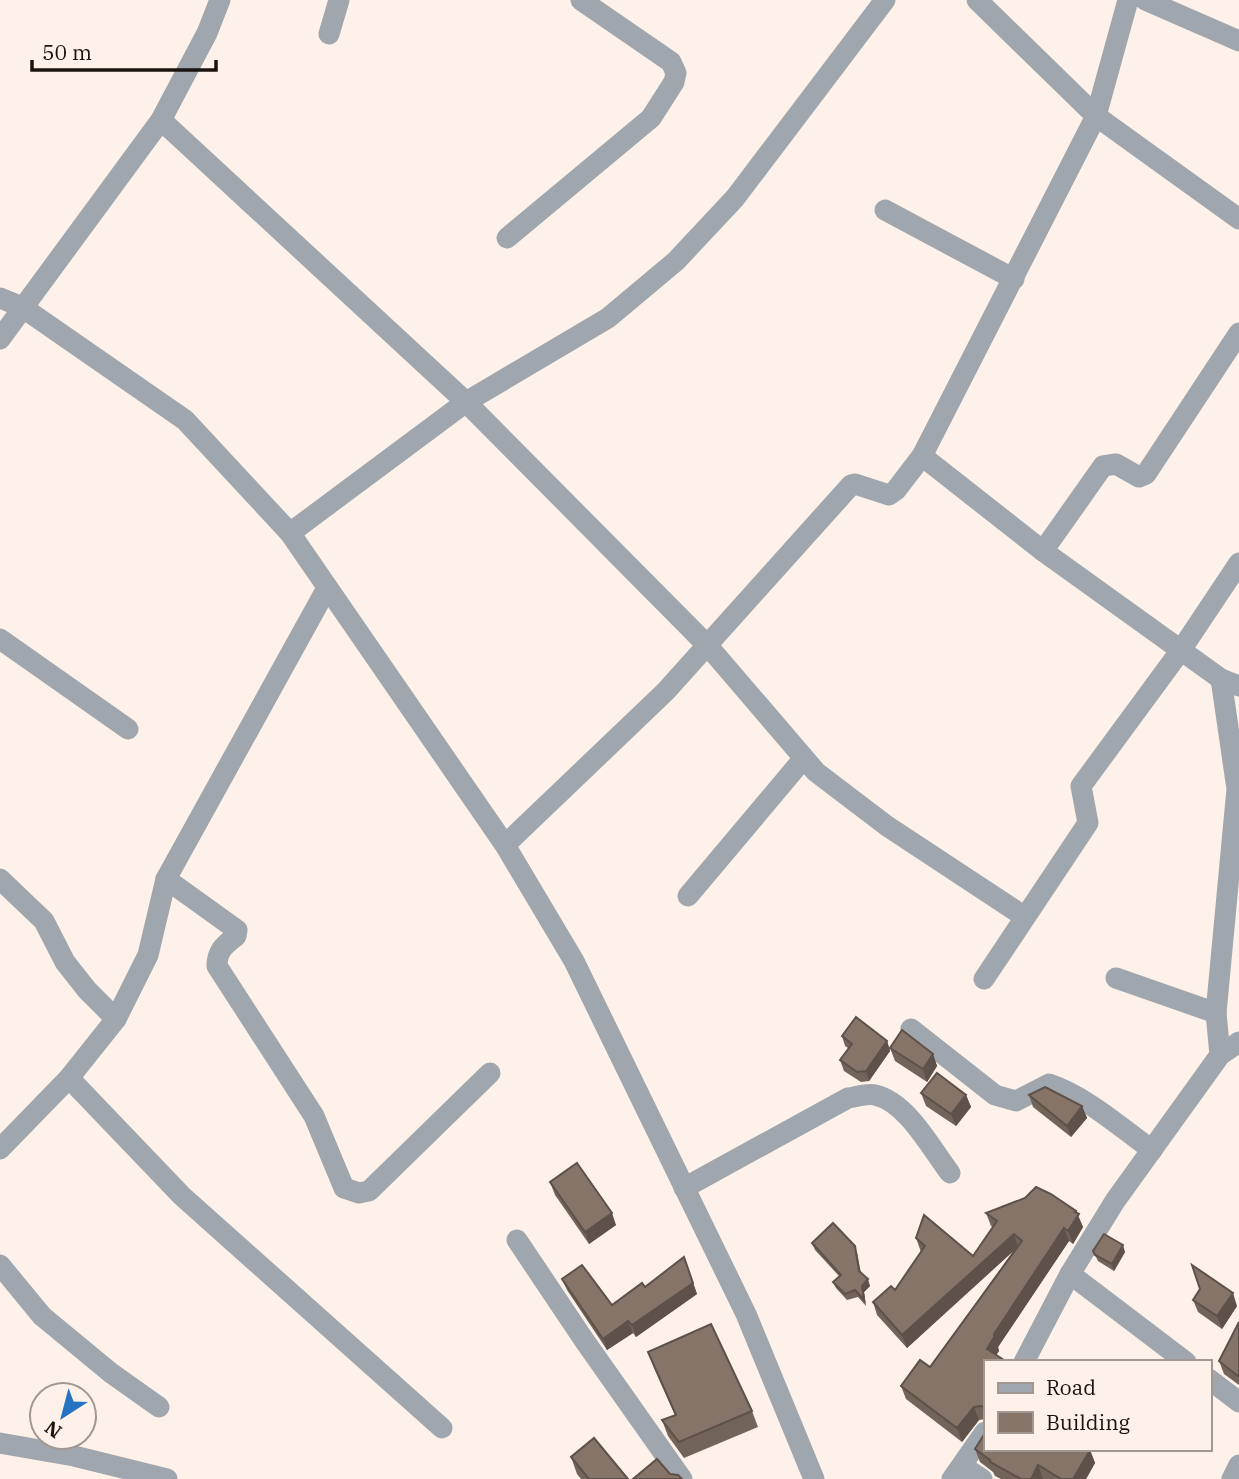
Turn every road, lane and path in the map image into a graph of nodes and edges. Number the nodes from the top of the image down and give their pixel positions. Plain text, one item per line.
1 (220, 0) edge
2 (339, 0) edge
3 (581, 0) edge
4 (885, 0) edge
5 (976, 0) edge
6 (1128, 0) edge
7 (1145, 0) edge
8 (329, 34) dead end
9 (1239, 41) edge
10 (1096, 116) junction
11 (160, 120) junction
12 (885, 210) dead end
13 (1239, 219) edge
14 (507, 238) dead end
15 (1014, 279) junction
16 (0, 298) edge
17 (22, 307) junction
18 (1239, 333) edge
19 (0, 339) edge
20 (466, 402) junction
21 (922, 456) junction
22 (290, 533) junction
23 (1043, 551) junction
24 (1239, 563) edge
25 (327, 588) junction
26 (0, 639) edge
27 (708, 646) junction
28 (1181, 650) junction
29 (1230, 682) edge
30 (128, 729) dead end
31 (804, 758) junction
32 (505, 845) junction
33 (0, 879) edge
34 (166, 879) junction
35 (688, 897) dead end
36 (1025, 918) junction
37 (1116, 978) dead end
38 (984, 979) dead end
39 (1216, 1013) junction
40 (116, 1019) junction
41 (911, 1029) dead end
42 (1239, 1042) edge
43 (1220, 1055) junction
44 (489, 1073) dead end
45 (69, 1078) junction
46 (0, 1149) edge
47 (1152, 1150) junction
48 (950, 1173) dead end
49 (684, 1188) junction
50 (517, 1240) dead end
51 (0, 1265) edge
52 (1070, 1274) junction
53 (1025, 1360) edge
54 (1183, 1360) edge
55 (1211, 1381) edge
56 (1239, 1402) edge
57 (159, 1407) dead end
58 (442, 1428) dead end
59 (984, 1433) edge
60 (0, 1443) edge
61 (1239, 1465) edge
62 (957, 1472) edge
63 (167, 1479) edge
64 (682, 1479) edge
65 (813, 1479) edge
66 (982, 1479) edge
67 (1232, 1479) edge

1 - 11 street
2 - 8 street
3 - 14 street
4 - 20 street
5 - 10 street
6 - 10 street
7 - 9 street
10 - 13 street
10 - 15 street
11 - 17 street
11 - 20 street
12 - 15 street
15 - 21 street
16 - 17 street
17 - 19 street
17 - 22 street
18 - 23 street
20 - 22 street
20 - 27 street
21 - 23 street
21 - 27 street
22 - 25 street
23 - 28 street
24 - 28 street
25 - 32 street
25 - 34 street
26 - 30 street
27 - 31 street
27 - 32 street
28 - 29 street
28 - 36 street
29 - 39 street
31 - 35 street
31 - 36 street
32 - 49 street
33 - 40 street
34 - 40 street
34 - 44 street
36 - 38 street
37 - 39 street
39 - 43 street
40 - 45 street
41 - 47 street
42 - 43 street
43 - 47 street
45 - 46 street
45 - 58 street
47 - 52 street
48 - 49 street
49 - 65 street
50 - 64 street
51 - 57 street
52 - 53 street
52 - 54 street
55 - 56 street
59 - 62 street
60 - 63 street
61 - 67 street
62 - 66 street

